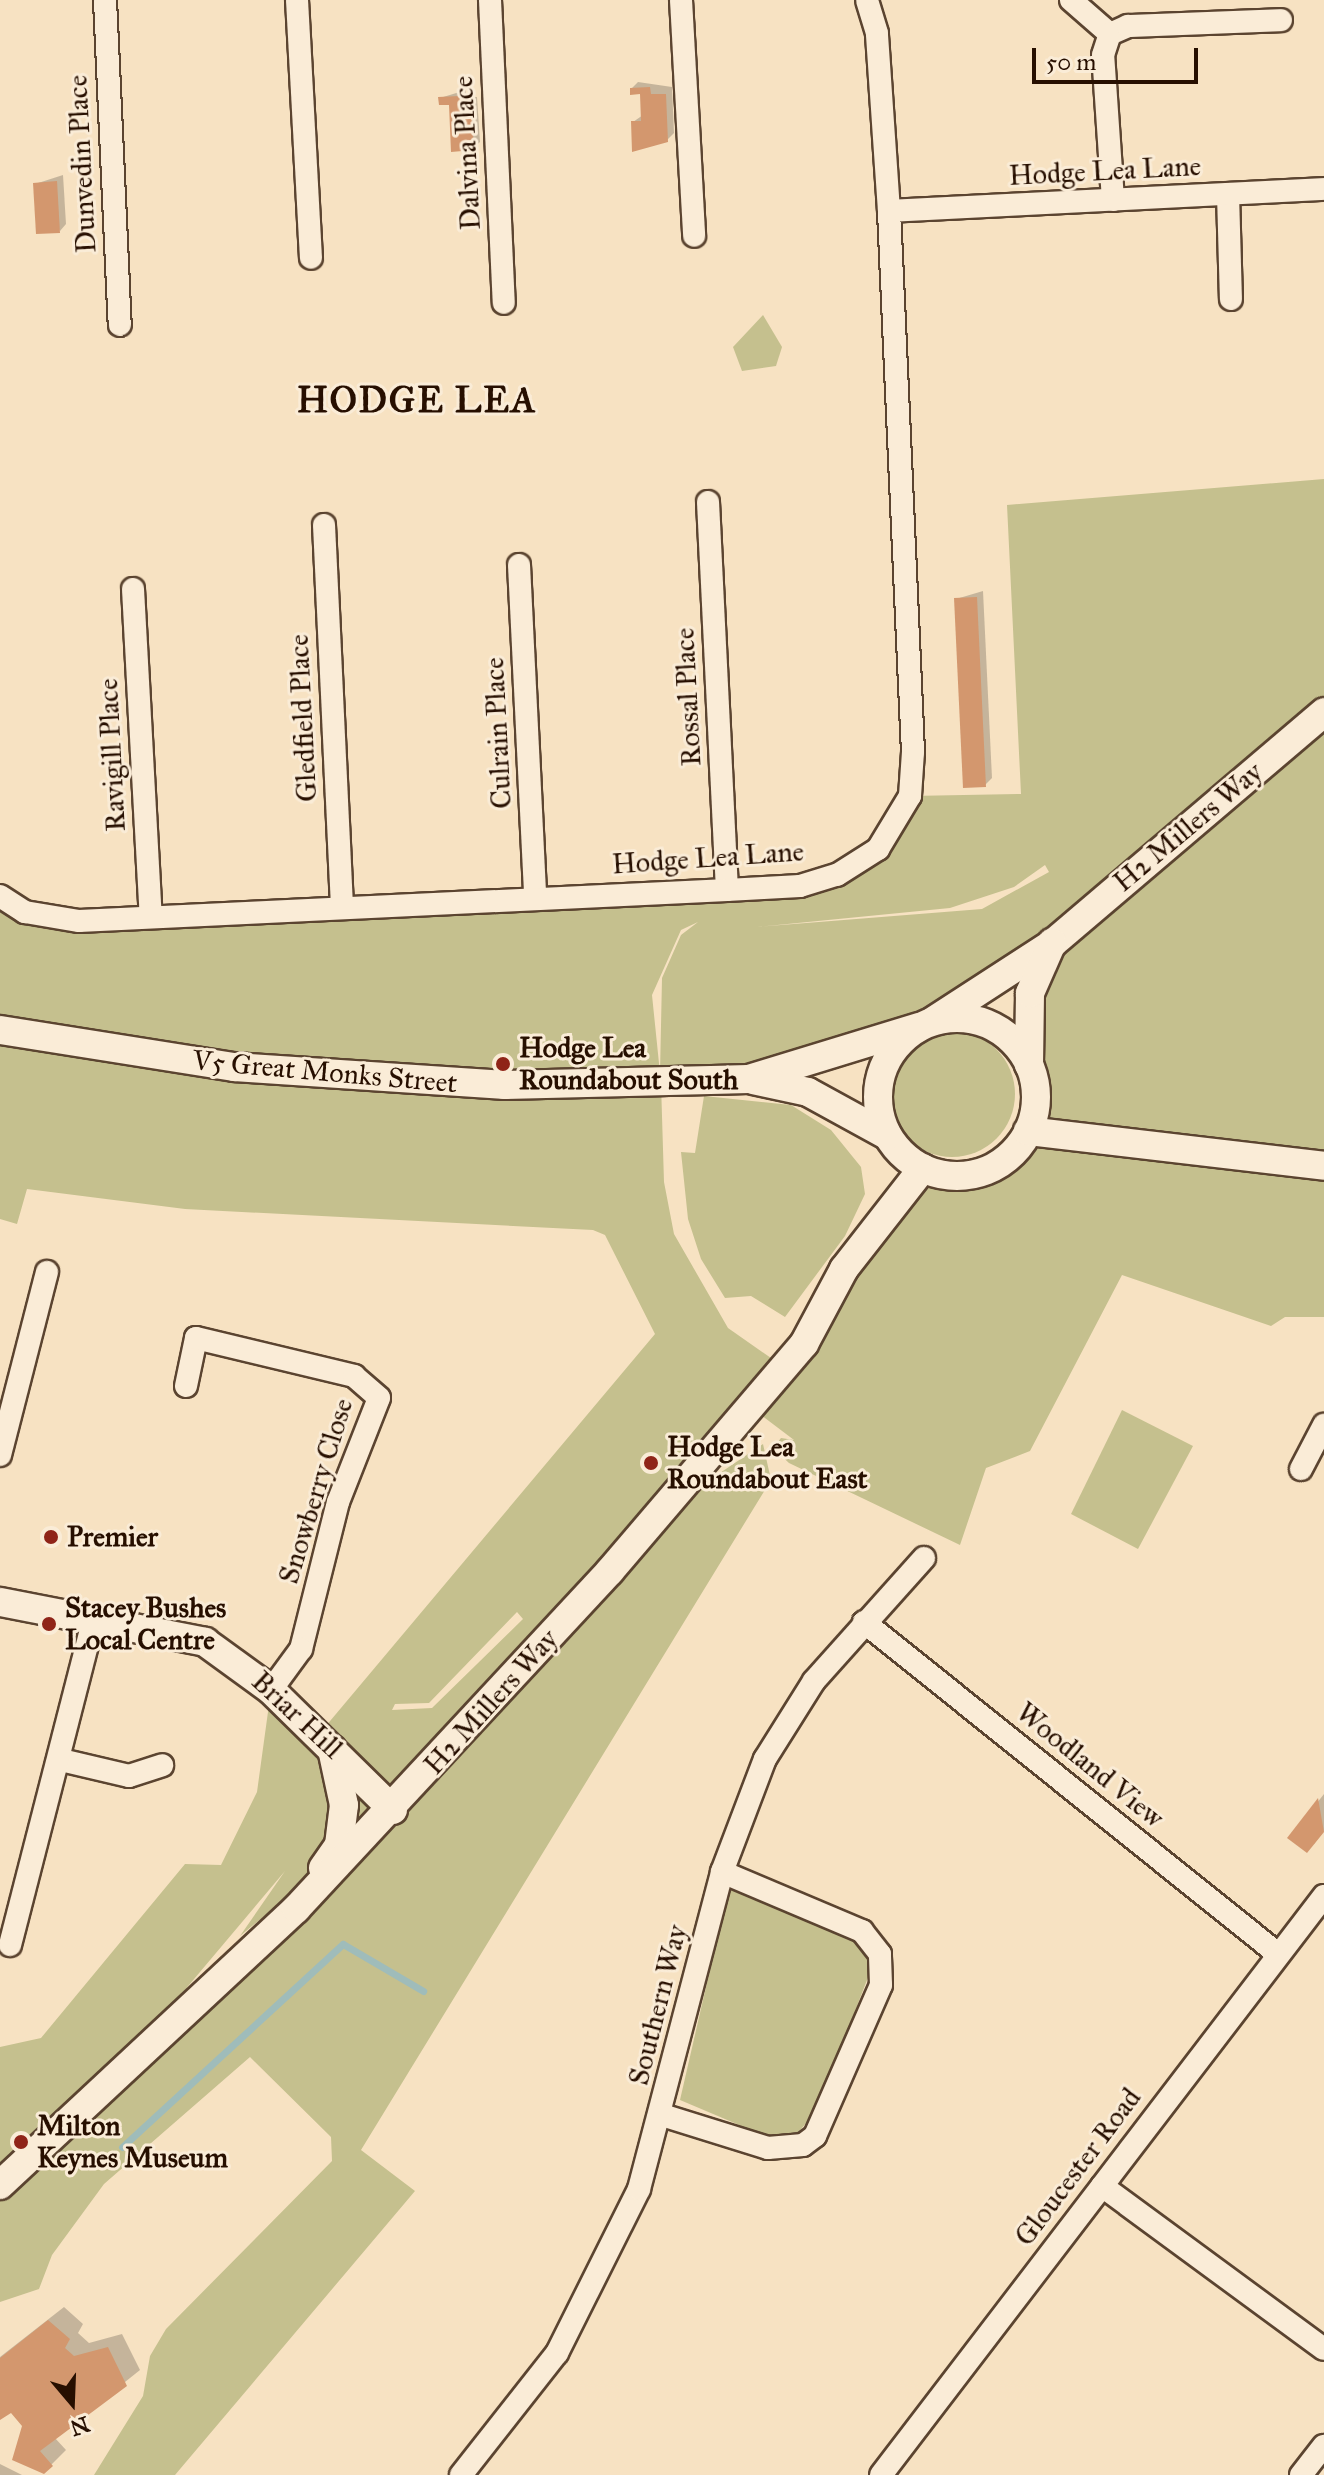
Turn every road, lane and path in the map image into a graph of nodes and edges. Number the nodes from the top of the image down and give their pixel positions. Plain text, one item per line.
1 (105, 0) edge
2 (297, 0) edge
3 (490, 0) edge
4 (681, 0) edge
5 (867, 0) edge
6 (1071, 0) edge
7 (1281, 20) dead end
8 (1110, 34) junction
9 (1324, 189) edge
10 (1228, 194) junction
11 (1113, 200) junction
12 (889, 211) junction
13 (694, 236) dead end
14 (311, 258) dead end
15 (1231, 299) dead end
16 (504, 303) dead end
17 (120, 325) dead end
18 (708, 502) dead end
19 (324, 525) dead end
20 (519, 565) dead end
21 (133, 589) dead end
22 (1324, 712) edge
23 (727, 890) junction
24 (0, 896) edge
25 (535, 898) junction
26 (342, 908) junction
27 (151, 917) junction
28 (1053, 943) junction
29 (926, 1024) junction
30 (0, 1030) edge
31 (1029, 1065) junction
32 (749, 1079) junction
33 (1028, 1131) junction
34 (888, 1136) junction
35 (1324, 1166) edge
36 (923, 1168) junction
37 (47, 1272) dead end
38 (186, 1386) dead end
39 (1324, 1425) edge
40 (0, 1455) edge
41 (1301, 1469) dead end
42 (924, 1558) dead end
43 (0, 1602) edge
44 (94, 1619) junction
45 (864, 1622) junction
46 (271, 1690) junction
47 (331, 1745) junction
48 (61, 1760) junction
49 (162, 1765) dead end
50 (393, 1810) junction
51 (722, 1872) junction
52 (1324, 1896) edge
53 (296, 1909) junction
54 (10, 1945) dead end
55 (1278, 1954) junction
56 (662, 2115) junction
57 (0, 2185) edge
58 (1102, 2186) junction
59 (1324, 2349) edge
60 (1324, 2446) edge
61 (461, 2475) edge
62 (881, 2475) edge
63 (1301, 2475) edge

1 - 17 street, Dunvedin Place
2 - 14 street
3 - 16 street, Dalvina Place
4 - 13 street
5 - 12 street, Hodge Lea Lane
6 - 8 street
7 - 8 street
8 - 11 street
9 - 10 street, Hodge Lea Lane
10 - 11 street, Hodge Lea Lane
10 - 15 street
11 - 12 street, Hodge Lea Lane
12 - 23 street, Hodge Lea Lane
18 - 23 street, Rossal Place
19 - 26 street, Gledfield Place
20 - 25 street, Culrain Place
21 - 27 street, Ravigill Place
22 - 28 street, H2 Millers Way
23 - 25 street, Hodge Lea Lane
24 - 27 street, Hodge Lea Lane
25 - 26 street, Hodge Lea Lane
26 - 27 street, Hodge Lea Lane
28 - 29 street, H2 Millers Way
28 - 31 street, H2 Millers Way
29 - 31 street
29 - 32 street, V5 Great Monks Street
29 - 34 street
30 - 32 street, V5 Great Monks Street
31 - 33 street
32 - 34 street, V5 Great Monks Street
33 - 35 street
33 - 36 street
34 - 36 street
36 - 50 street, H2 Millers Way
37 - 40 street
38 - 46 street, Snowberry Close
39 - 41 street
42 - 45 street, Southern Way
43 - 44 street, Briar Hill
44 - 46 street, Briar Hill
44 - 48 street
45 - 51 street, Southern Way
45 - 55 street, Woodland View
46 - 47 street, Briar Hill
47 - 50 street, Briar Hill
47 - 53 street
48 - 49 street
48 - 54 street
50 - 53 street, H2 Millers Way
51 - 56 street, Southern Way
51 - 56 street
52 - 55 street, Gloucester Road
53 - 57 street, H2 Millers Way
55 - 58 street, Gloucester Road
56 - 61 street, Southern Way
58 - 59 street
58 - 62 street, Gloucester Road
60 - 63 street

